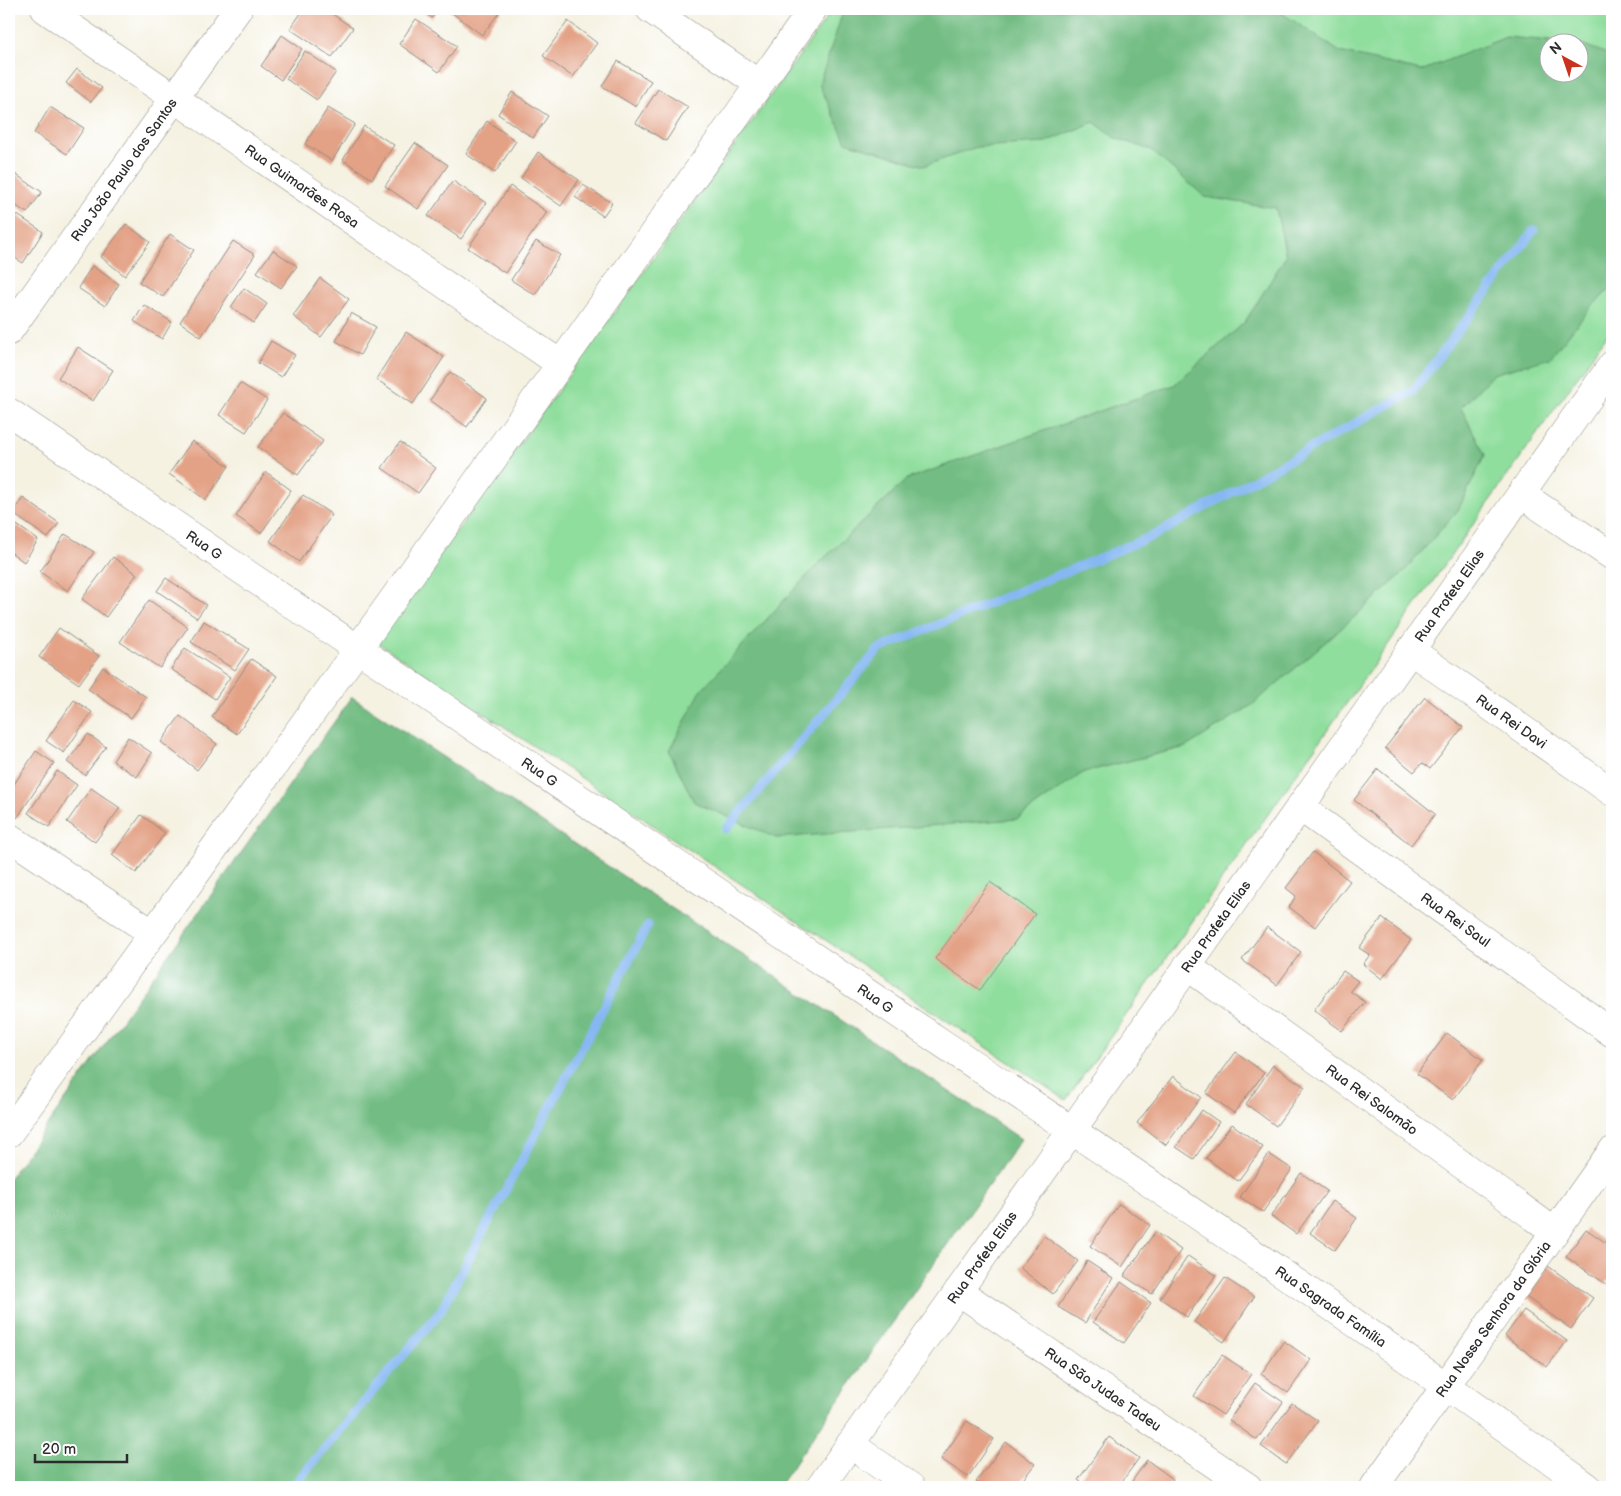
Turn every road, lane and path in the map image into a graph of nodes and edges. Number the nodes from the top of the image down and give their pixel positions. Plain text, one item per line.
1 (45, 9) edge
2 (238, 9) edge
3 (650, 9) edge
4 (813, 9) edge
5 (759, 84) junction
6 (174, 98) junction
7 (9, 331) edge
8 (560, 363) junction
9 (1612, 365) edge
10 (9, 412) edge
11 (1521, 494) junction
12 (1612, 556) edge
13 (357, 650) junction
14 (1410, 650) junction
15 (1612, 792) edge
16 (1300, 807) junction
17 (9, 837) edge
18 (152, 932) junction
19 (1188, 966) junction
20 (1612, 1032) edge
21 (1072, 1130) junction
22 (9, 1133) edge
23 (1612, 1151) edge
24 (1604, 1182) edge
25 (1555, 1232) junction
26 (958, 1292) junction
27 (1446, 1385) junction
28 (850, 1444) junction
29 (820, 1487) edge
30 (911, 1487) edge
31 (1248, 1487) edge
32 (1374, 1487) edge
33 (1588, 1487) edge

1 - 6 street, Rua Guimarães Rosa
2 - 6 street, Rua João Paulo dos Santos
3 - 5 street
4 - 5 street
5 - 8 street
6 - 7 street, Rua João Paulo dos Santos
6 - 8 street, Rua Guimarães Rosa
8 - 13 street
9 - 11 street, Rua Profeta Elias
10 - 13 street, Rua G
11 - 12 street
11 - 14 street, Rua Profeta Elias
13 - 18 street
13 - 21 street, Rua G
14 - 15 street, Rua Rei Davi
14 - 16 street, Rua Profeta Elias
16 - 19 street, Rua Profeta Elias
16 - 20 street, Rua Rei Saul
17 - 18 street
18 - 22 street
19 - 21 street, Rua Profeta Elias
19 - 25 street, Rua Rei Salomão
21 - 26 street, Rua Profeta Elias
21 - 27 street, Rua Sagrada Família
23 - 24 street, Rua Nossa Senhora da Glória
24 - 25 street, Rua Nossa Senhora da Glória
25 - 27 street, Rua Nossa Senhora da Glória
26 - 28 street, Rua Profeta Elias
26 - 31 street, Rua São Judas Tadeu
27 - 32 street, Rua Nossa Senhora da Glória
27 - 33 street, Rua Sagrada Família
28 - 29 street, Rua Profeta Elias
28 - 30 street

